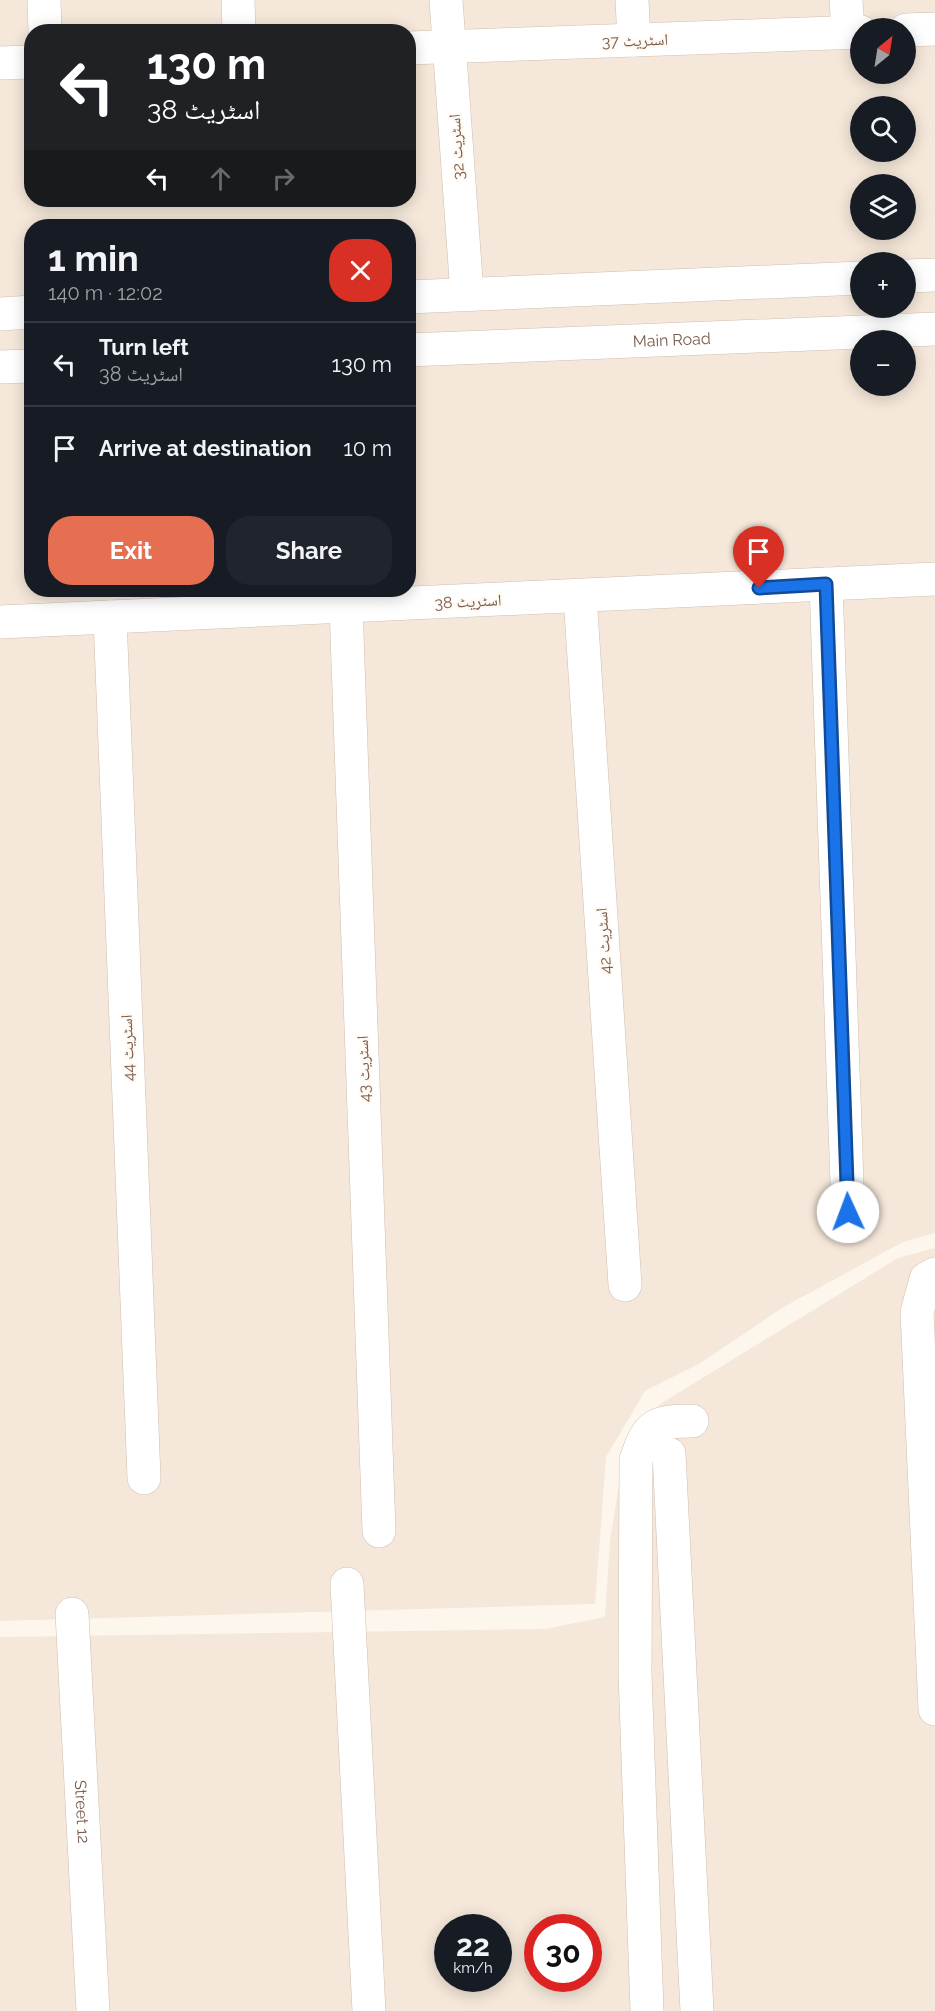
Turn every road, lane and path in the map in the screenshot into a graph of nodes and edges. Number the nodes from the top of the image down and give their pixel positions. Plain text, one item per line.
1 (44, 0) edge
2 (238, 0) edge
3 (446, 0) edge
4 (632, 0) edge
5 (846, 0) edge
6 (850, 18) edge
7 (45, 24) edge
8 (239, 24) edge
9 (935, 29) edge
10 (916, 30) edge
11 (850, 32) edge
12 (634, 40) junction
13 (449, 46) junction
14 (416, 48) edge
15 (24, 62) edge
16 (0, 63) edge
17 (935, 275) edge
18 (916, 276) edge
19 (850, 278) edge
20 (467, 294) junction
21 (416, 297) edge
22 (24, 312) edge
23 (0, 314) edge
24 (935, 329) edge
25 (416, 350) edge
26 (24, 366) edge
27 (0, 367) edge
28 (935, 579) edge
29 (826, 584) junction
30 (580, 596) junction
31 (346, 606) junction
32 (110, 617) junction
33 (0, 622) edge
34 (848, 1212) dead end
35 (935, 1274) edge
36 (625, 1285) dead end
37 (692, 1421) dead end
38 (669, 1454) dead end
39 (144, 1478) dead end
40 (379, 1531) dead end
41 (346, 1584) dead end
42 (72, 1614) dead end
43 (635, 1673) junction
44 (680, 1675) junction
45 (935, 1709) edge
46 (93, 2011) edge
47 (369, 2011) edge
48 (647, 2011) edge
49 (697, 2011) edge

1 - 7 street
2 - 8 street
3 - 13 street, اسٹریٹ 32
4 - 12 street
5 - 6 street
9 - 10 street
11 - 12 street, اسٹریٹ 37
12 - 13 street, اسٹریٹ 37
13 - 14 street, اسٹریٹ 37
13 - 20 street, اسٹریٹ 32
15 - 16 street
17 - 18 street
19 - 20 street
20 - 21 street
22 - 23 street
24 - 25 street, Main Road
26 - 27 street
28 - 29 street, اسٹریٹ 38
29 - 30 street, اسٹریٹ 38
29 - 34 street
30 - 31 street, اسٹریٹ 38
30 - 36 street, اسٹریٹ 42
31 - 32 street, اسٹریٹ 38
31 - 40 street, اسٹریٹ 43
32 - 33 street, اسٹریٹ 38
32 - 39 street, اسٹریٹ 44
35 - 45 street
37 - 43 street
38 - 44 street
41 - 47 street
42 - 46 street, Street 12
43 - 44 street
43 - 48 street
44 - 49 street

